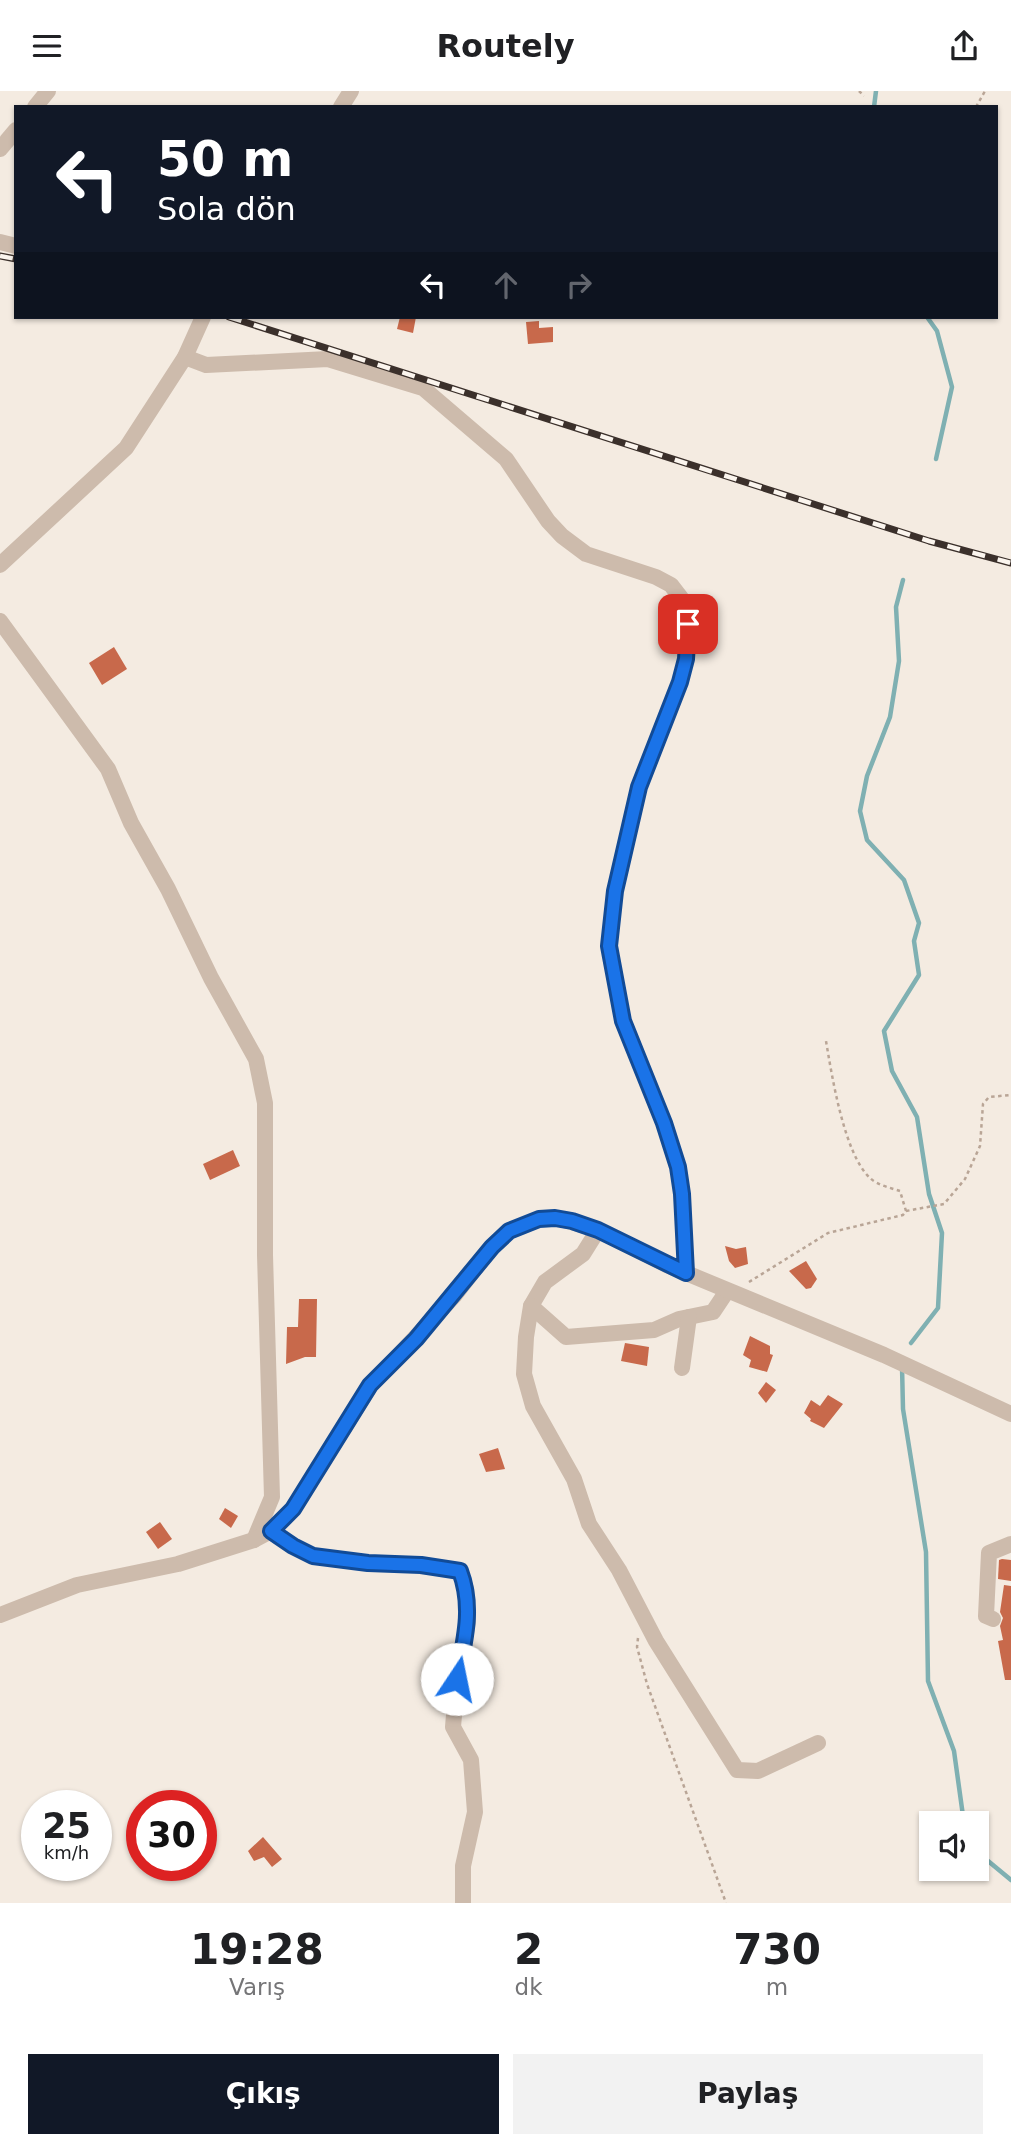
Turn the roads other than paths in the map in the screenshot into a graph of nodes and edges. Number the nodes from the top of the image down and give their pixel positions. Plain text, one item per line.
1 (48, 91) edge
2 (37, 105) edge
3 (14, 132) edge
4 (0, 149) edge
5 (202, 319) edge
6 (185, 357) junction
7 (0, 565) edge
8 (0, 621) edge
9 (598, 1230) junction
10 (686, 1273) junction
11 (730, 1292) junction
12 (531, 1306) junction
13 (689, 1317) junction
14 (682, 1368) dead end
15 (1011, 1414) edge
16 (271, 1531) junction
17 (254, 1540) junction
18 (1011, 1544) edge
19 (0, 1615) edge
20 (993, 1619) dead end
21 (818, 1743) dead end
22 (463, 1903) edge

1 - 2 street
3 - 4 street
5 - 6 street
6 - 7 street
6 - 10 street
8 - 17 street
9 - 10 street
9 - 12 street
9 - 16 street
10 - 11 street
11 - 13 street
11 - 15 street
12 - 13 street
12 - 21 street
13 - 14 street
16 - 17 street
16 - 22 street
17 - 19 street
18 - 20 street

